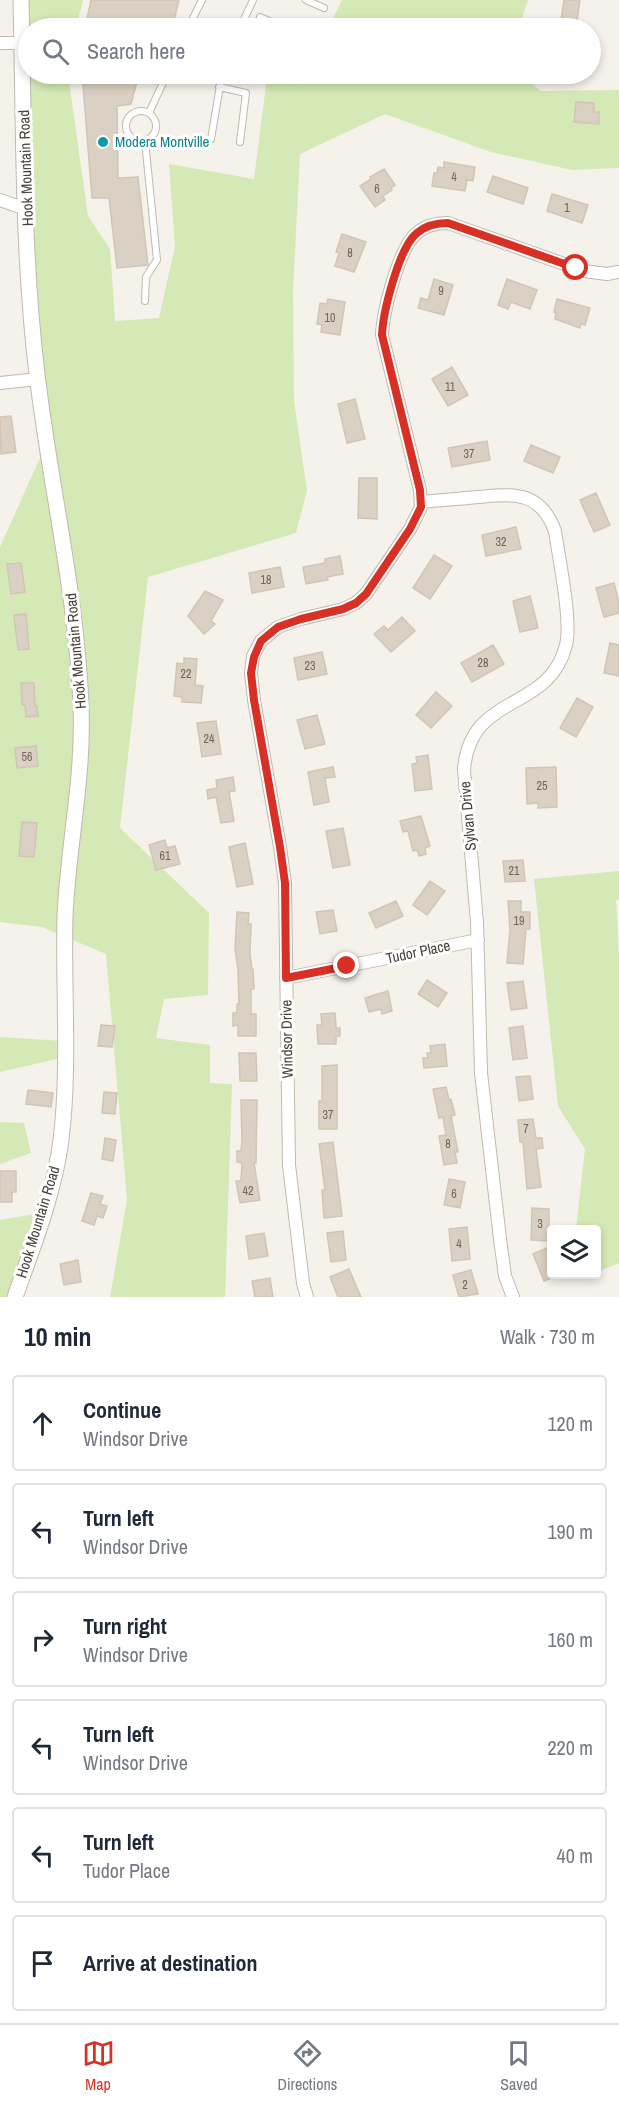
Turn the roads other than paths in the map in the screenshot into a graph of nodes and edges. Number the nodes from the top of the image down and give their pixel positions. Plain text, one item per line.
1 (21, 0) edge
2 (202, 0) edge
3 (253, 0) edge
4 (306, 0) edge
5 (324, 8) dead end
6 (21, 18) edge
7 (193, 18) edge
8 (245, 18) edge
9 (0, 43) edge
10 (18, 43) edge
11 (23, 84) edge
12 (162, 84) edge
13 (220, 84) edge
14 (219, 87) junction
15 (149, 113) junction
16 (211, 139) dead end
17 (145, 141) junction
18 (240, 142) dead end
19 (0, 200) edge
20 (26, 209) junction
21 (619, 272) edge
22 (145, 301) dead end
23 (38, 379) junction
24 (0, 383) edge
25 (421, 502) junction
26 (478, 940) junction
27 (286, 978) junction
28 (15, 1297) edge
29 (307, 1297) edge
30 (513, 1297) edge

1 - 6 street, Hook Mountain Road
2 - 7 lane
3 - 8 lane
4 - 5 lane
9 - 10 street
11 - 20 street, Hook Mountain Road
12 - 15 lane
13 - 14 lane
14 - 16 lane
14 - 18 lane
15 - 17 lane
15 - 17 lane
17 - 22 lane
19 - 20 street
20 - 23 street, Hook Mountain Road
21 - 25 street
23 - 24 street
23 - 28 street, Hook Mountain Road
25 - 26 street, Sylvan Drive
25 - 27 street, Windsor Drive
26 - 27 street, Tudor Place
26 - 30 street, Sylvan Drive
27 - 29 street, Windsor Drive

